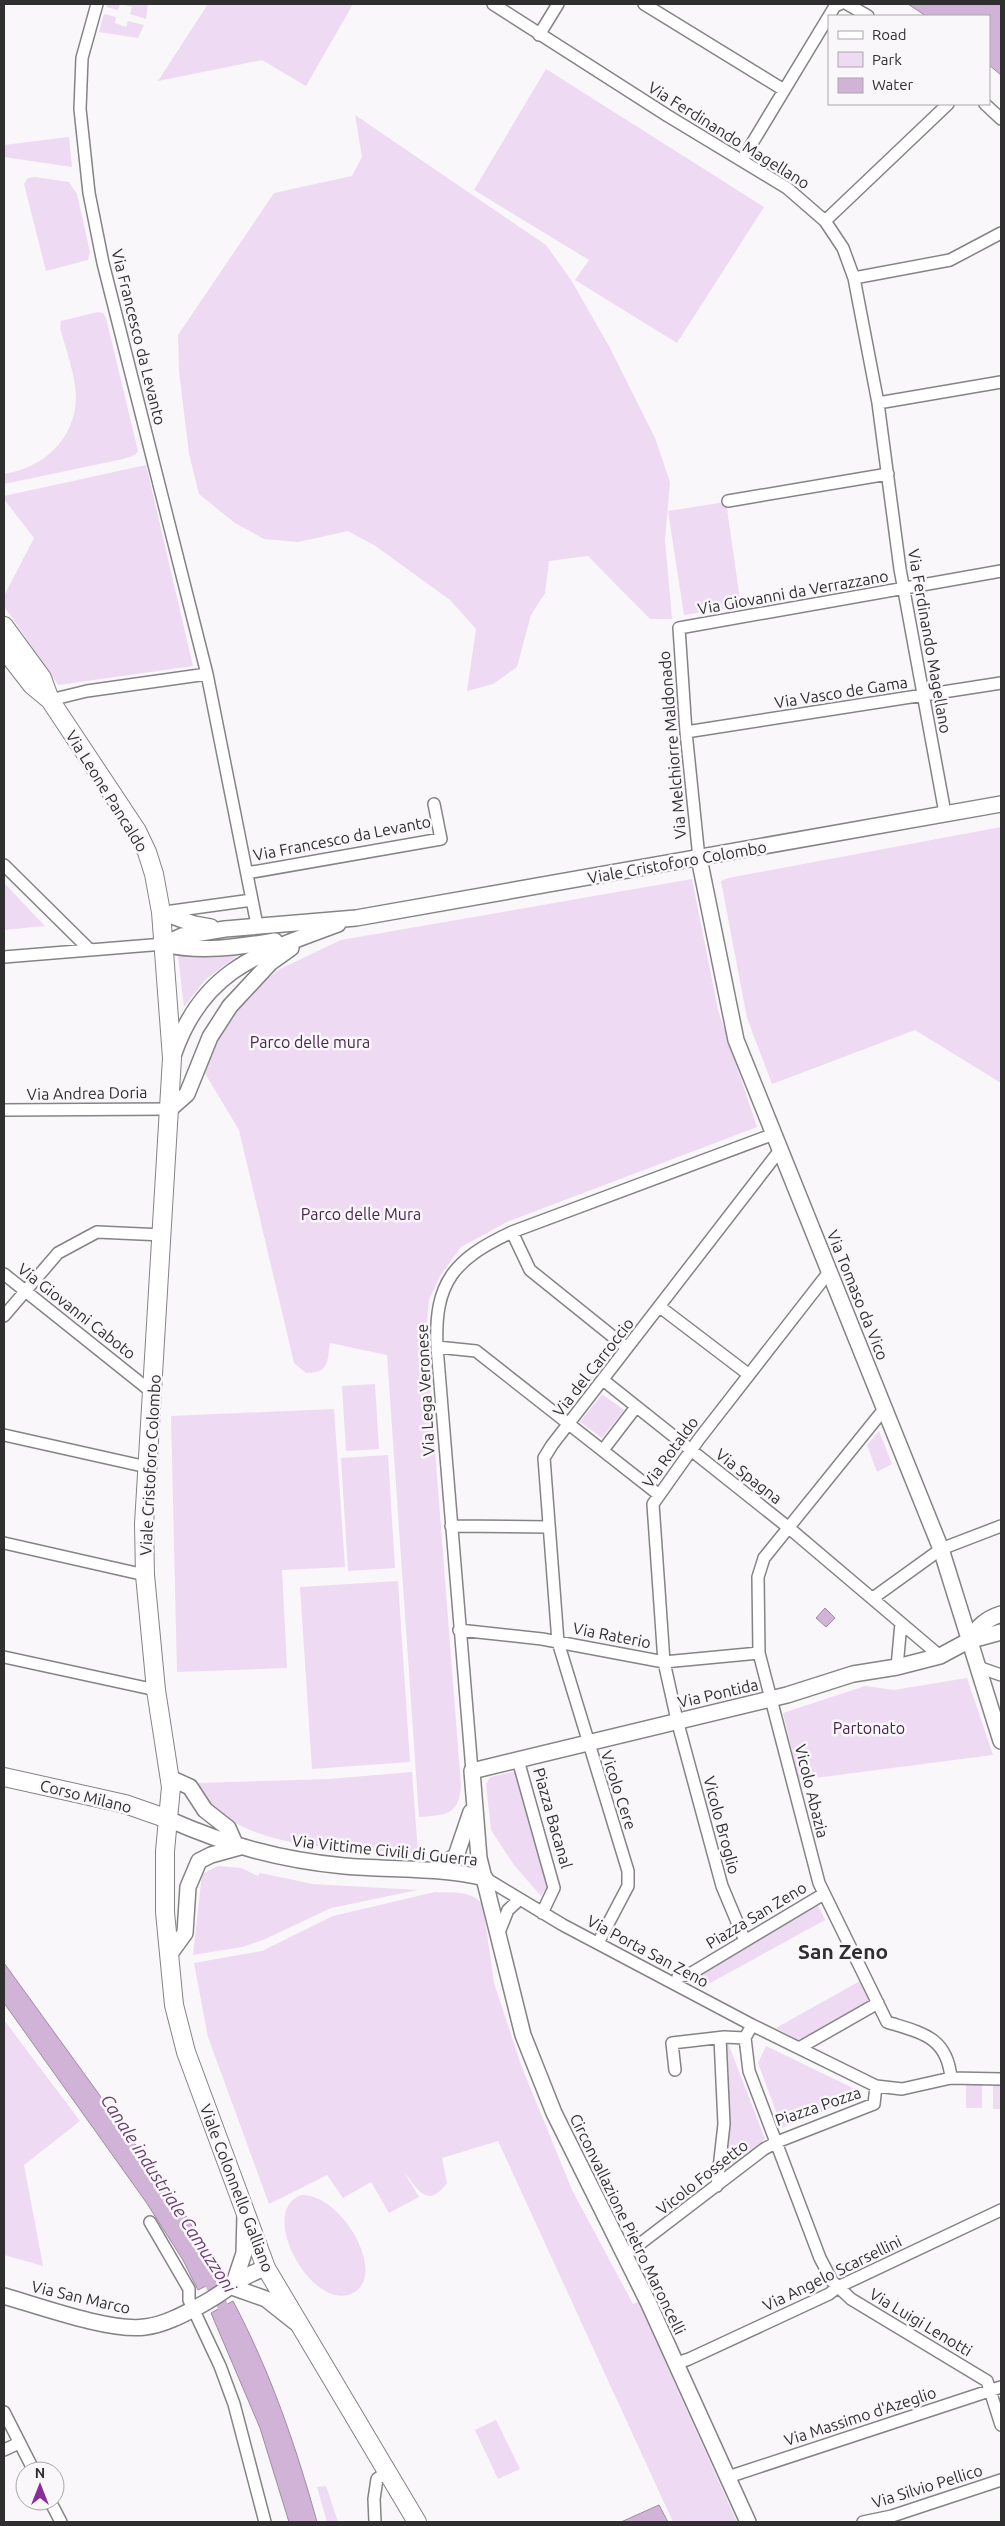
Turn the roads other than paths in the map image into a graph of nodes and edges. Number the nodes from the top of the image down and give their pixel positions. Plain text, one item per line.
1 (97, 4) edge
2 (492, 4) edge
3 (558, 4) edge
4 (644, 4) edge
5 (840, 4) edge
6 (848, 4) edge
7 (830, 15) edge
8 (866, 15) edge
9 (828, 18) edge
10 (540, 35) junction
11 (784, 90) junction
12 (947, 105) edge
13 (986, 105) edge
14 (1001, 119) edge
15 (742, 160) junction
16 (825, 221) junction
17 (1001, 233) edge
18 (854, 278) junction
19 (1001, 382) edge
20 (878, 403) junction
21 (888, 474) junction
22 (728, 501) dead end
23 (1001, 571) edge
24 (904, 589) junction
25 (4, 626) edge
26 (679, 628) joint
27 (4, 649) edge
28 (206, 674) junction
29 (1001, 683) edge
30 (923, 695) junction
31 (50, 700) junction
32 (686, 732) junction
33 (1000, 803) edge
34 (434, 804) dead end
35 (945, 813) junction
36 (699, 858) junction
37 (4, 864) edge
38 (247, 873) junction
39 (252, 900) junction
40 (161, 912) junction
41 (356, 918) junction
42 (257, 925) junction
43 (225, 929) junction
44 (304, 938) junction
45 (164, 944) junction
46 (90, 950) junction
47 (4, 957) edge
48 (172, 1058) junction
49 (170, 1109) junction
50 (4, 1110) edge
51 (774, 1134) junction
52 (780, 1150) junction
53 (512, 1232) junction
54 (163, 1235) junction
55 (829, 1272) junction
56 (4, 1274) edge
57 (23, 1292) junction
58 (660, 1307) junction
59 (4, 1316) edge
60 (437, 1347) junction
61 (627, 1348) junction
62 (748, 1374) junction
63 (603, 1380) junction
64 (153, 1393) junction
65 (636, 1407) junction
66 (885, 1408) junction
67 (569, 1424) junction
68 (4, 1435) edge
69 (603, 1450) junction
70 (690, 1451) junction
71 (147, 1467) junction
72 (658, 1494) junction
73 (451, 1526) junction
74 (1001, 1526) edge
75 (549, 1527) junction
76 (789, 1528) junction
77 (4, 1543) edge
78 (941, 1549) junction
79 (145, 1575) junction
80 (873, 1598) junction
81 (1001, 1614) edge
82 (901, 1623) junction
83 (459, 1630) junction
84 (1001, 1632) edge
85 (968, 1641) junction
86 (558, 1642) junction
87 (759, 1653) junction
88 (940, 1656) junction
89 (4, 1657) edge
90 (664, 1662) junction
91 (897, 1667) junction
92 (978, 1667) junction
93 (1001, 1675) edge
94 (156, 1690) junction
95 (772, 1698) junction
96 (677, 1720) junction
97 (1001, 1741) edge
98 (587, 1742) junction
99 (518, 1760) junction
100 (488, 1767) junction
101 (472, 1770) junction
102 (4, 1777) edge
103 (170, 1778) junction
104 (473, 1787) junction
105 (474, 1803) junction
106 (168, 1819) junction
107 (238, 1847) junction
108 (433, 1870) junction
109 (485, 1878) junction
110 (823, 1892) junction
111 (520, 1899) junction
112 (542, 1913) junction
113 (498, 1935) junction
114 (743, 1936) dead end
115 (598, 1943) junction
116 (168, 1954) junction
117 (678, 1977) dead end
118 (877, 2000) junction
119 (752, 2025) junction
120 (720, 2038) junction
121 (745, 2038) junction
122 (798, 2048) junction
123 (676, 2070) dead end
124 (951, 2078) junction
125 (1001, 2079) edge
126 (876, 2086) junction
127 (776, 2142) junction
128 (717, 2186) junction
129 (1001, 2210) edge
130 (245, 2213) junction
131 (150, 2222) dead end
132 (624, 2256) junction
133 (266, 2268) junction
134 (232, 2287) junction
135 (838, 2287) junction
136 (4, 2296) edge
137 (197, 2307) junction
138 (303, 2330) junction
139 (676, 2363) junction
140 (996, 2389) edge
141 (4, 2412) edge
142 (1001, 2425) edge
143 (19, 2442) junction
144 (4, 2450) edge
145 (29, 2461) edge
146 (387, 2472) junction
147 (728, 2477) junction
148 (1001, 2480) edge
149 (265, 2522) edge
150 (375, 2522) edge
151 (417, 2522) edge
152 (748, 2522) edge
153 (863, 2522) edge

1 - 28 street, Via Francesco da Levanto
2 - 10 street, Via Ferdinando Magellano
3 - 10 street
4 - 11 street
5 - 7 street
6 - 8 street
9 - 11 street
10 - 15 street, Via Ferdinando Magellano
11 - 15 street
12 - 16 street
13 - 14 street
15 - 16 street, Via Ferdinando Magellano
16 - 18 street, Via Ferdinando Magellano
17 - 18 street
18 - 20 street, Via Ferdinando Magellano
19 - 20 street
20 - 21 street, Via Ferdinando Magellano
21 - 22 street
21 - 24 street, Via Ferdinando Magellano
23 - 24 street, Via Giovanni da Verrazzano
24 - 26 street, Via Giovanni da Verrazzano
24 - 30 street, Via Ferdinando Magellano
25 - 31 main road, Via Leone Pancaldo
26 - 32 street, Via Melchiorre Maldonado
27 - 31 main road, Via Leone Pancaldo
28 - 31 street
28 - 38 street, Via Francesco da Levanto
29 - 30 street, Via Vasco de Gama
30 - 32 street, Via Vasco de Gama
30 - 35 street, Via Ferdinando Magellano
31 - 40 main road, Via Leone Pancaldo
32 - 36 street, Via Melchiorre Maldonado
33 - 35 street, Viale Cristoforo Colombo
34 - 38 street, Via Francesco da Levanto
35 - 36 street, Viale Cristoforo Colombo
36 - 41 street, Viale Cristoforo Colombo
36 - 51 street, Via Tomaso da Vico
37 - 46 street
38 - 39 street, Via Francesco da Levanto
39 - 40 street
39 - 42 street, Via Francesco da Levanto
40 - 43 street, Viale Cristoforo Colombo
40 - 45 main road, Via Leone Pancaldo
41 - 42 street, Viale Cristoforo Colombo
41 - 44 street, Viale Cristoforo Colombo
42 - 43 street, Viale Cristoforo Colombo
43 - 45 street, Viale Cristoforo Colombo
44 - 45 street, Viale Cristoforo Colombo
44 - 48 street, Viale Cristoforo Colombo
44 - 49 street, Viale Cristoforo Colombo
45 - 46 street
45 - 48 main road, Viale Cristoforo Colombo
46 - 47 street
48 - 49 main road, Viale Cristoforo Colombo
49 - 50 street, Via Andrea Doria
49 - 54 main road, Viale Cristoforo Colombo
51 - 52 street, Via Tomaso da Vico
51 - 53 street, Via Lega Veronese
52 - 55 street, Via Tomaso da Vico
52 - 58 street, Via del Carroccio
53 - 60 street, Via Lega Veronese
53 - 61 street
54 - 57 street
54 - 64 main road, Viale Cristoforo Colombo
55 - 62 street, Via Rotaldo
55 - 66 street, Via Tomaso da Vico
56 - 57 street, Via Giovanni Caboto
57 - 59 street
57 - 64 street, Via Giovanni Caboto
58 - 61 street, Via del Carroccio
58 - 62 street
60 - 67 street
60 - 73 street, Via Lega Veronese
61 - 63 street, Via del Carroccio
62 - 70 street, Via Rotaldo
63 - 65 street, Via Spagna
63 - 67 street, Via del Carroccio
64 - 71 main road, Viale Cristoforo Colombo
65 - 69 street
65 - 70 street, Via Spagna
66 - 76 street, Vicolo Abazia
66 - 78 street, Via Tomaso da Vico
67 - 69 street
67 - 75 street, Via del Carroccio
68 - 71 street
69 - 72 street
70 - 72 street, Via Rotaldo
70 - 76 street, Via Spagna
71 - 79 main road, Viale Cristoforo Colombo
72 - 90 street, Via Rotaldo
73 - 75 street
73 - 83 street, Via Lega Veronese
74 - 78 street
75 - 86 street, Via del Carroccio
76 - 80 street, Via Spagna
76 - 87 street, Vicolo Abazia
77 - 79 street
78 - 80 street
78 - 85 street, Via Tomaso da Vico
79 - 94 main road, Viale Cristoforo Colombo
80 - 82 street, Via Spagna
81 - 85 street, Via Pontida
82 - 88 street, Via Spagna
82 - 91 street
83 - 86 street, Via Raterio
83 - 101 street, Via Lega Veronese
84 - 85 street, Via Pontida
85 - 88 street, Via Pontida
85 - 92 street, Via Tomaso da Vico
86 - 90 street, Via Raterio
86 - 98 street, Vicolo Cere
87 - 90 street, Via Raterio
87 - 95 street, Vicolo Abazia
88 - 91 street, Via Pontida
89 - 94 street
90 - 96 street, Via Rotaldo
91 - 95 street, Via Pontida
92 - 93 street
92 - 97 street, Via Tomaso da Vico
94 - 103 main road, Viale Cristoforo Colombo
95 - 96 street, Via Pontida
95 - 110 street, Vicolo Abazia
96 - 98 street, Via Pontida
96 - 114 street, Vicolo Broglio
98 - 99 street, Via Pontida
98 - 115 street, Vicolo Cere
99 - 100 street, Via Pontida
99 - 112 street, Piazza Bacanal
100 - 101 street, Via Pontida
100 - 104 street
101 - 104 street
102 - 106 main road, Corso Milano
103 - 106 main road, Viale Cristoforo Colombo
103 - 107 street
104 - 105 street
105 - 108 street
105 - 109 street
106 - 107 street, Via Vittime Civili di Guerra
106 - 116 main road, Viale Colonnello Galliano
107 - 108 street, Via Vittime Civili di Guerra
107 - 116 street
108 - 109 street, Via Vittime Civili di Guerra
109 - 111 street, Via Porta San Zeno
109 - 113 street, Circonvallazione Pietro Maroncelli
110 - 117 street, Piazza San Zeno
110 - 118 street, Piazza San Zeno
111 - 112 street, Via Porta San Zeno
111 - 113 street
112 - 115 street, Via Porta San Zeno
113 - 132 street, Circonvallazione Pietro Maroncelli
115 - 119 street, Via Porta San Zeno
116 - 130 main road, Viale Colonnello Galliano
118 - 122 street
118 - 124 street, Piazza San Zeno
119 - 121 street
119 - 122 street, Via Porta San Zeno
120 - 121 street
120 - 123 street
120 - 128 street
121 - 127 street, Piazza Pozza
122 - 126 street, Piazza Pozza
124 - 125 street
124 - 126 street
126 - 127 street, Piazza Pozza
127 - 128 street, Vicolo Fossetto
127 - 135 street, Via Luigi Lenotti
128 - 132 street, Vicolo Fossetto
129 - 135 street, Via Angelo Scarsellini
130 - 133 main road, Viale Colonnello Galliano
130 - 134 street
131 - 137 street
132 - 139 street, Circonvallazione Pietro Maroncelli
133 - 134 street, Via San Marco
133 - 138 main road, Viale Colonnello Galliano
134 - 137 street, Via San Marco
134 - 138 street
135 - 139 street, Via Angelo Scarsellini
135 - 140 street, Via Luigi Lenotti
136 - 137 street, Via San Marco
137 - 149 street
138 - 146 main road, Viale Colonnello Galliano
139 - 147 street, Circonvallazione Pietro Maroncelli
140 - 142 street
140 - 147 street, Via Massimo d'Azeglio
141 - 143 street
143 - 144 street
143 - 145 street
146 - 150 street
146 - 151 main road, Viale Colonnello Galliano
147 - 152 street, Circonvallazione Pietro Maroncelli
148 - 153 street, Via Silvio Pellico

